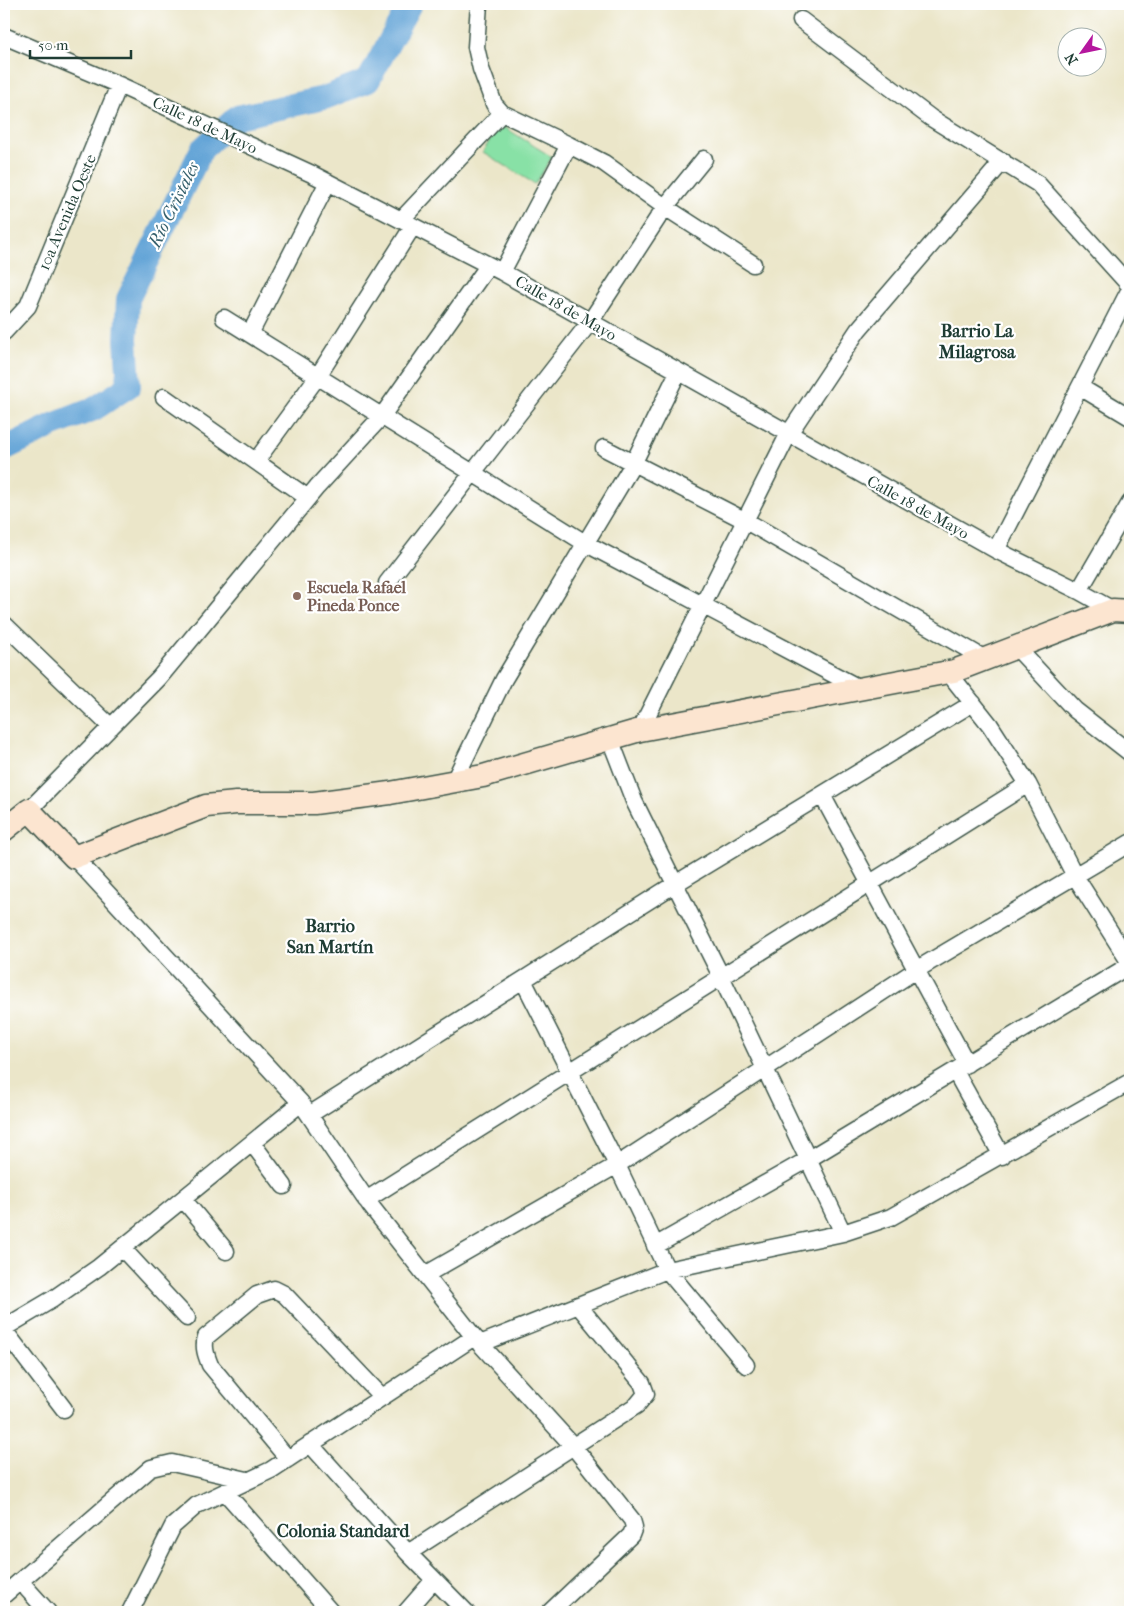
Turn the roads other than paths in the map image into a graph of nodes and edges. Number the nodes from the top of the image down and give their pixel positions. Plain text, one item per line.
1 (479, 4) edge
2 (801, 20) dead end
3 (4, 36) edge
4 (120, 85) junction
5 (502, 114) junction
6 (569, 145) junction
7 (704, 159) dead end
8 (1003, 161) junction
9 (328, 182) junction
10 (665, 207) junction
11 (407, 223) junction
12 (753, 264) dead end
13 (495, 269) junction
14 (1130, 288) edge
15 (224, 318) dead end
16 (590, 322) junction
17 (4, 332) edge
18 (250, 334) junction
19 (678, 372) junction
20 (318, 376) junction
21 (1080, 387) junction
22 (164, 397) dead end
23 (382, 416) junction
24 (1130, 417) edge
25 (788, 435) junction
26 (604, 448) dead end
27 (256, 461) junction
28 (633, 464) junction
29 (474, 473) junction
30 (308, 498) junction
31 (1130, 503) edge
32 (746, 520) junction
33 (585, 543) junction
34 (996, 550) junction
35 (387, 583) dead end
36 (1079, 591) junction
37 (703, 605) junction
38 (1122, 611) edge
39 (4, 624) edge
40 (1016, 648) junction
41 (985, 659) junction
42 (948, 672) junction
43 (861, 688) junction
44 (973, 703) junction
45 (111, 727) junction
46 (640, 730) junction
47 (610, 740) junction
48 (1130, 752) edge
49 (454, 781) junction
50 (1028, 784) junction
51 (822, 795) junction
52 (29, 810) junction
53 (4, 830) edge
54 (1130, 843) edge
55 (74, 857) junction
56 (1075, 876) junction
57 (675, 884) junction
58 (870, 884) junction
59 (1130, 964) edge
60 (916, 970) junction
61 (721, 977) junction
62 (523, 980) junction
63 (961, 1067) junction
64 (764, 1069) junction
65 (570, 1072) junction
66 (1130, 1082) edge
67 (305, 1109) junction
68 (252, 1143) junction
69 (1002, 1156) junction
70 (807, 1160) junction
71 (617, 1164) junction
72 (284, 1186) dead end
73 (183, 1199) junction
74 (366, 1200) junction
75 (843, 1233) junction
76 (655, 1246) junction
77 (122, 1248) junction
78 (226, 1251) dead end
79 (667, 1270) junction
80 (425, 1275) junction
81 (578, 1305) junction
82 (187, 1318) dead end
83 (4, 1329) edge
84 (477, 1341) junction
85 (746, 1365) dead end
86 (382, 1397) junction
87 (64, 1409) dead end
88 (310, 1444) junction
89 (573, 1446) junction
90 (288, 1459) junction
91 (247, 1480) junction
92 (225, 1492) junction
93 (408, 1553) junction
94 (434, 1580) junction
95 (20, 1581) junction
96 (4, 1596) edge
97 (48, 1612) edge
98 (130, 1612) edge
99 (331, 1612) edge
100 (406, 1612) edge
101 (466, 1612) edge
102 (550, 1612) edge

1 - 5 street
2 - 8 street
3 - 4 street, Calle 18 de Mayo
4 - 9 street, Calle 18 de Mayo
4 - 17 street, 10a Avenida Oeste
5 - 6 street
5 - 11 street
6 - 10 street
6 - 13 street
7 - 10 street
8 - 14 street
8 - 25 street
9 - 11 street, Calle 18 de Mayo
9 - 18 street
10 - 12 street
10 - 16 street
11 - 13 street, Calle 18 de Mayo
11 - 20 street
13 - 16 street, Calle 18 de Mayo
13 - 23 street
14 - 21 street
15 - 18 street
16 - 19 street, Calle 18 de Mayo
16 - 29 street
18 - 20 street
19 - 25 street, Calle 18 de Mayo
19 - 28 street
20 - 23 street
20 - 27 street
21 - 24 street
21 - 34 street
22 - 27 street
23 - 29 street
23 - 30 street
25 - 32 street
25 - 34 street, Calle 18 de Mayo
26 - 28 street
27 - 30 street
28 - 32 street
28 - 33 street
29 - 33 street
29 - 35 street
30 - 45 street
31 - 36 street
32 - 37 street
32 - 41 street
33 - 37 street
33 - 49 street
34 - 36 street, Calle 18 de Mayo
36 - 38 street, Calle 18 de Mayo
37 - 43 street
37 - 46 street
38 - 40 street
39 - 45 street
40 - 41 street
40 - 48 street
41 - 42 street
42 - 43 street
42 - 44 street
43 - 46 street
44 - 50 street
44 - 51 street
45 - 52 street
46 - 47 street
47 - 49 street
47 - 57 street
49 - 55 street
50 - 56 street
50 - 58 street
51 - 57 street
51 - 58 street
52 - 53 street
52 - 55 street
54 - 56 street
55 - 67 street
56 - 59 street
56 - 60 street
57 - 61 street
57 - 62 street
58 - 60 street
58 - 61 street
59 - 63 street
60 - 63 street
60 - 64 street
61 - 64 street
61 - 65 street
62 - 65 street
62 - 67 street
63 - 69 street
63 - 70 street
64 - 70 street
64 - 71 street
65 - 71 street
65 - 74 street
66 - 69 street
67 - 68 street
67 - 74 street
68 - 72 street
68 - 73 street
69 - 75 street
70 - 75 street
70 - 76 street
71 - 76 street
71 - 80 street
73 - 77 street
73 - 78 street
74 - 80 street
75 - 79 street
76 - 79 street
77 - 82 street
77 - 83 street
79 - 81 street
79 - 85 street
80 - 84 street
81 - 84 street
81 - 89 street
83 - 87 street
84 - 86 street
84 - 89 street
86 - 88 street
86 - 90 street
88 - 90 street
88 - 93 street
89 - 93 street
89 - 102 street
90 - 91 street
91 - 92 street
91 - 95 street
92 - 98 street
92 - 99 street
93 - 94 street
94 - 100 street
94 - 101 street
95 - 96 street
95 - 97 street

